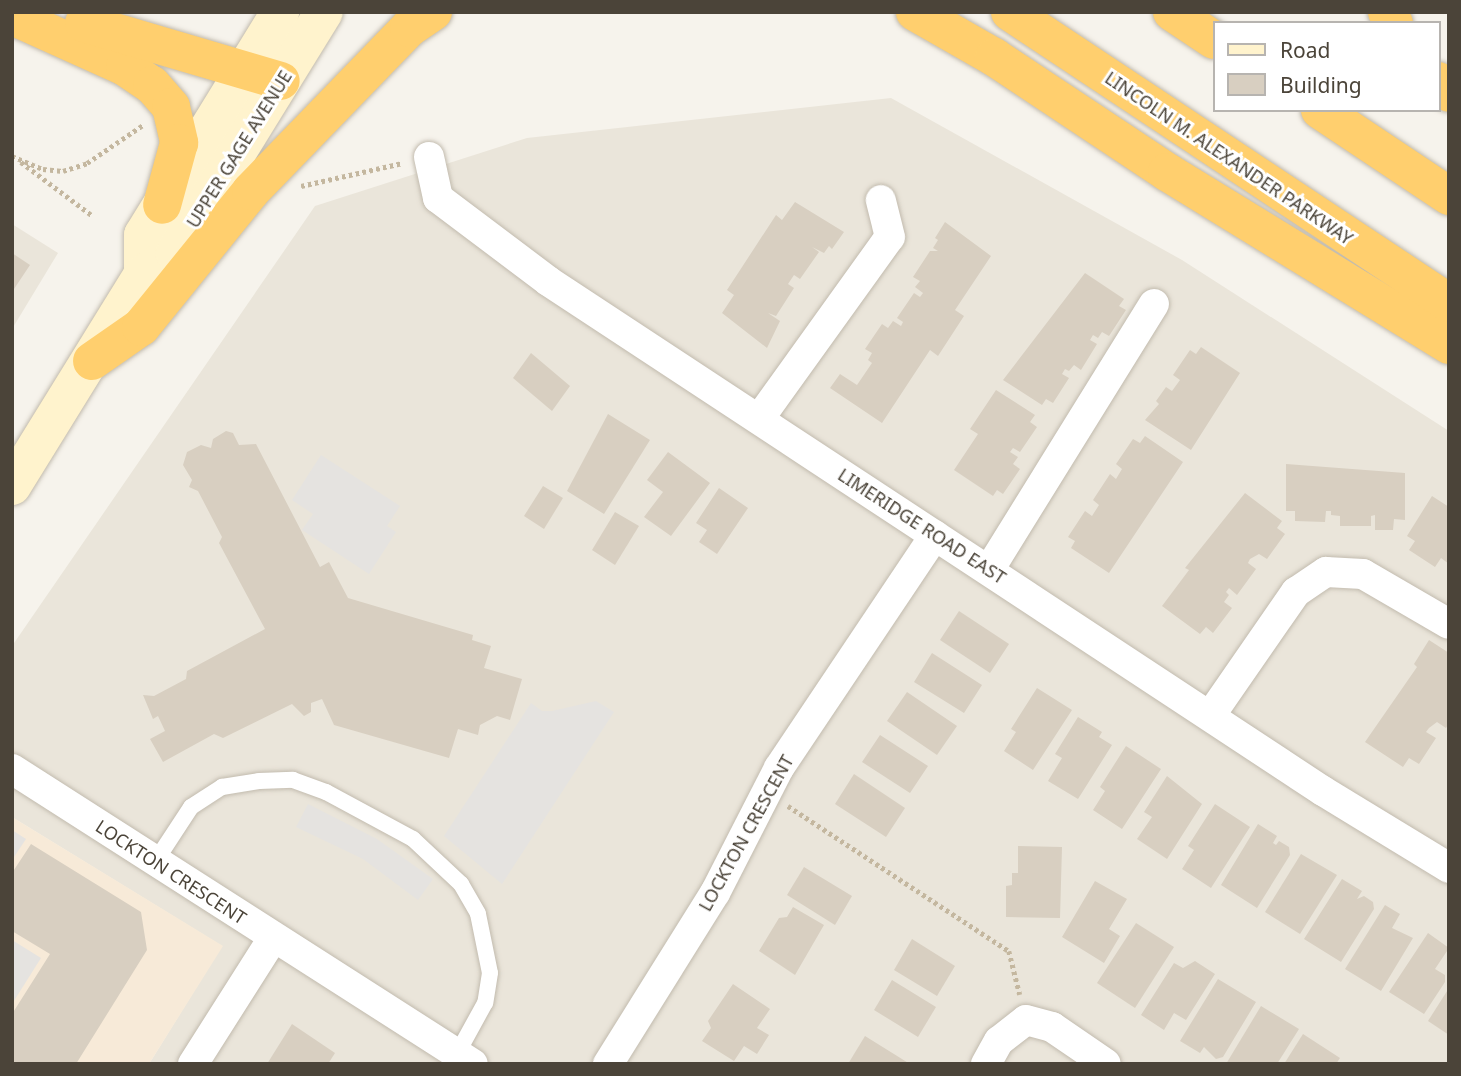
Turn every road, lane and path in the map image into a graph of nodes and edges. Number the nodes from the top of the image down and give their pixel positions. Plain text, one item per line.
1 (52, 12) edge
2 (280, 12) edge
3 (324, 12) edge
4 (433, 12) edge
5 (915, 12) edge
6 (1010, 12) edge
7 (1172, 12) edge
8 (12, 16) edge
9 (1212, 39) edge
10 (243, 69) junction
11 (281, 81) junction
12 (1323, 112) edge
13 (153, 119) dead end
14 (12, 156) edge
15 (429, 157) dead end
16 (1449, 195) edge
17 (881, 200) dead end
18 (162, 205) junction
19 (93, 216) dead end
20 (142, 274) junction
21 (1449, 303) edge
22 (1154, 304) dead end
23 (1449, 345) edge
24 (92, 361) junction
25 (759, 419) junction
26 (12, 486) edge
27 (935, 535) junction
28 (989, 570) junction
29 (1449, 624) edge
30 (1210, 716) junction
31 (12, 769) edge
32 (766, 792) junction
33 (155, 862) junction
34 (1447, 862) edge
35 (273, 938) junction
36 (1026, 1020) junction
37 (465, 1059) edge
38 (193, 1064) edge
39 (608, 1064) edge
40 (986, 1064) edge
41 (1106, 1064) edge

1 - 10 highway
2 - 10 main road, UPPER GAGE AVENUE
3 - 11 main road, UPPER GAGE AVENUE
4 - 24 highway
5 - 23 highway
6 - 21 highway, LINCOLN M. ALEXANDER PARKWAY
7 - 9 highway
8 - 18 highway
10 - 11 highway
10 - 18 main road, UPPER GAGE AVENUE
11 - 20 main road, UPPER GAGE AVENUE
12 - 16 highway
13 - 14 path
14 - 19 path
15 - 25 street, LIMERIDGE ROAD EAST
17 - 25 street
18 - 20 main road, UPPER GAGE AVENUE
20 - 24 main road, UPPER GAGE AVENUE
22 - 28 street
24 - 26 main road, UPPER GAGE AVENUE
25 - 27 street, LIMERIDGE ROAD EAST
27 - 28 street, LIMERIDGE ROAD EAST
27 - 32 street, LOCKTON CRESCENT
28 - 30 street, LIMERIDGE ROAD EAST
29 - 30 street
30 - 34 street, LIMERIDGE ROAD EAST
31 - 33 street, LOCKTON CRESCENT
32 - 36 path
32 - 39 street, LOCKTON CRESCENT
33 - 35 street, LOCKTON CRESCENT
33 - 37 lane
35 - 37 street, LOCKTON CRESCENT
35 - 38 street
36 - 40 street
36 - 41 street

